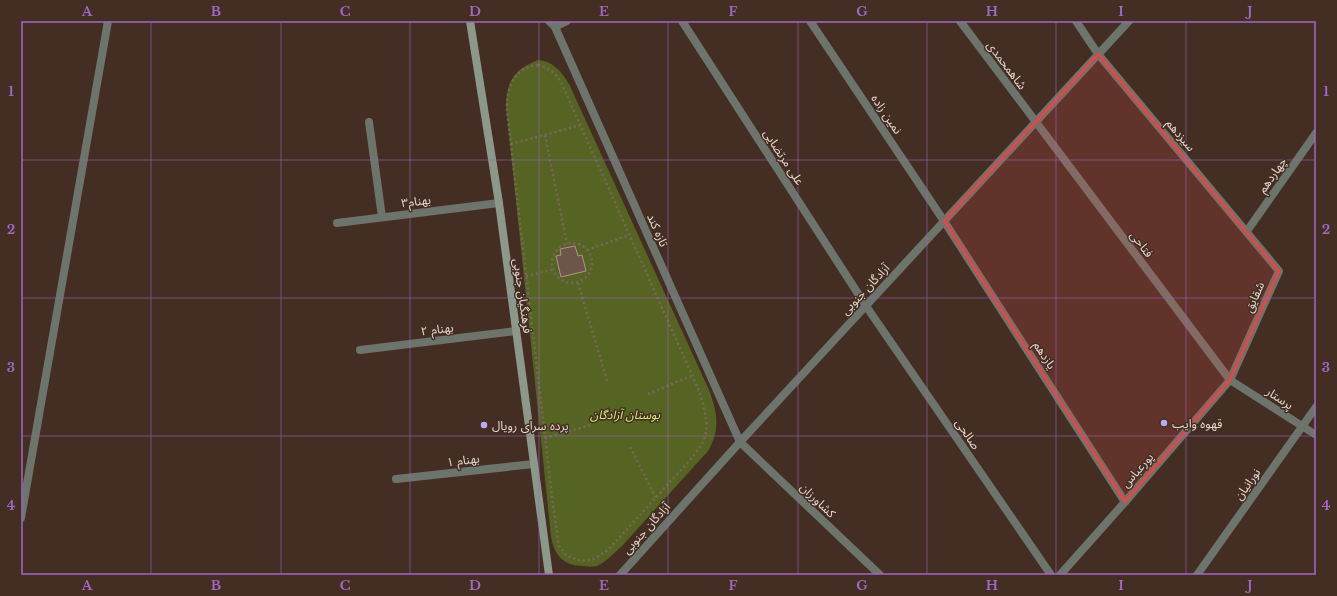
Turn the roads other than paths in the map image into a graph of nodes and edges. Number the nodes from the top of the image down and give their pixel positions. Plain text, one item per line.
1 (108, 21) edge
2 (470, 21) edge
3 (545, 21) edge
4 (567, 21) edge
5 (682, 21) edge
6 (810, 21) edge
7 (960, 21) edge
8 (1076, 21) edge
9 (1129, 21) edge
10 (552, 24) edge
11 (1098, 54) junction
12 (368, 122) dead end
13 (1036, 122) junction
14 (1316, 133) edge
15 (499, 203) junction
16 (382, 217) junction
17 (944, 221) junction
18 (337, 223) dead end
19 (1247, 232) junction
20 (866, 306) junction
21 (516, 331) junction
22 (360, 350) dead end
23 (1230, 380) junction
24 (1316, 407) edge
25 (1302, 427) junction
26 (1316, 436) edge
27 (740, 442) junction
28 (534, 464) junction
29 (396, 479) dead end
30 (1125, 502) junction
31 (21, 518) edge
32 (549, 575) edge
33 (620, 575) edge
34 (880, 575) edge
35 (1051, 575) edge
36 (1060, 575) edge
37 (1197, 575) edge

1 - 31 street
2 - 15 main road, فرهنگیان جنوبی
3 - 10 street
4 - 10 street
5 - 20 street, علی مرتضایی
6 - 17 street, نمین زاده
7 - 13 street, شاهمحمدی
8 - 11 street, سیزدهم
9 - 11 street, آزادگان جنوبی
10 - 27 street, تازه کند
11 - 13 street, آزادگان جنوبی
11 - 19 street, سیزدهم
12 - 16 street
13 - 17 street, آزادگان جنوبی
13 - 23 street, فتاحی
14 - 19 street, چهاردهم
15 - 16 street, بهنام۳
15 - 21 main road, فرهنگیان جنوبی
16 - 18 street, بهنام۳
17 - 20 street, آزادگان جنوبی
17 - 30 street, یازدهم
19 - 23 street, شقایق
20 - 27 street, آزادگان جنوبی
20 - 35 street, صالحی
21 - 22 street, بهنام ۲
21 - 28 main road, فرهنگیان جنوبی
23 - 25 street, پرستار
23 - 30 street, پورعباس
24 - 25 street, نورانیان
25 - 26 street, پرستار
25 - 37 street, نورانیان
27 - 33 street, آزادگان جنوبی
27 - 34 street, کشاورزان
28 - 29 street, بهنام ۱
28 - 32 main road, فرهنگیان جنوبی
30 - 36 street, پورعباس

